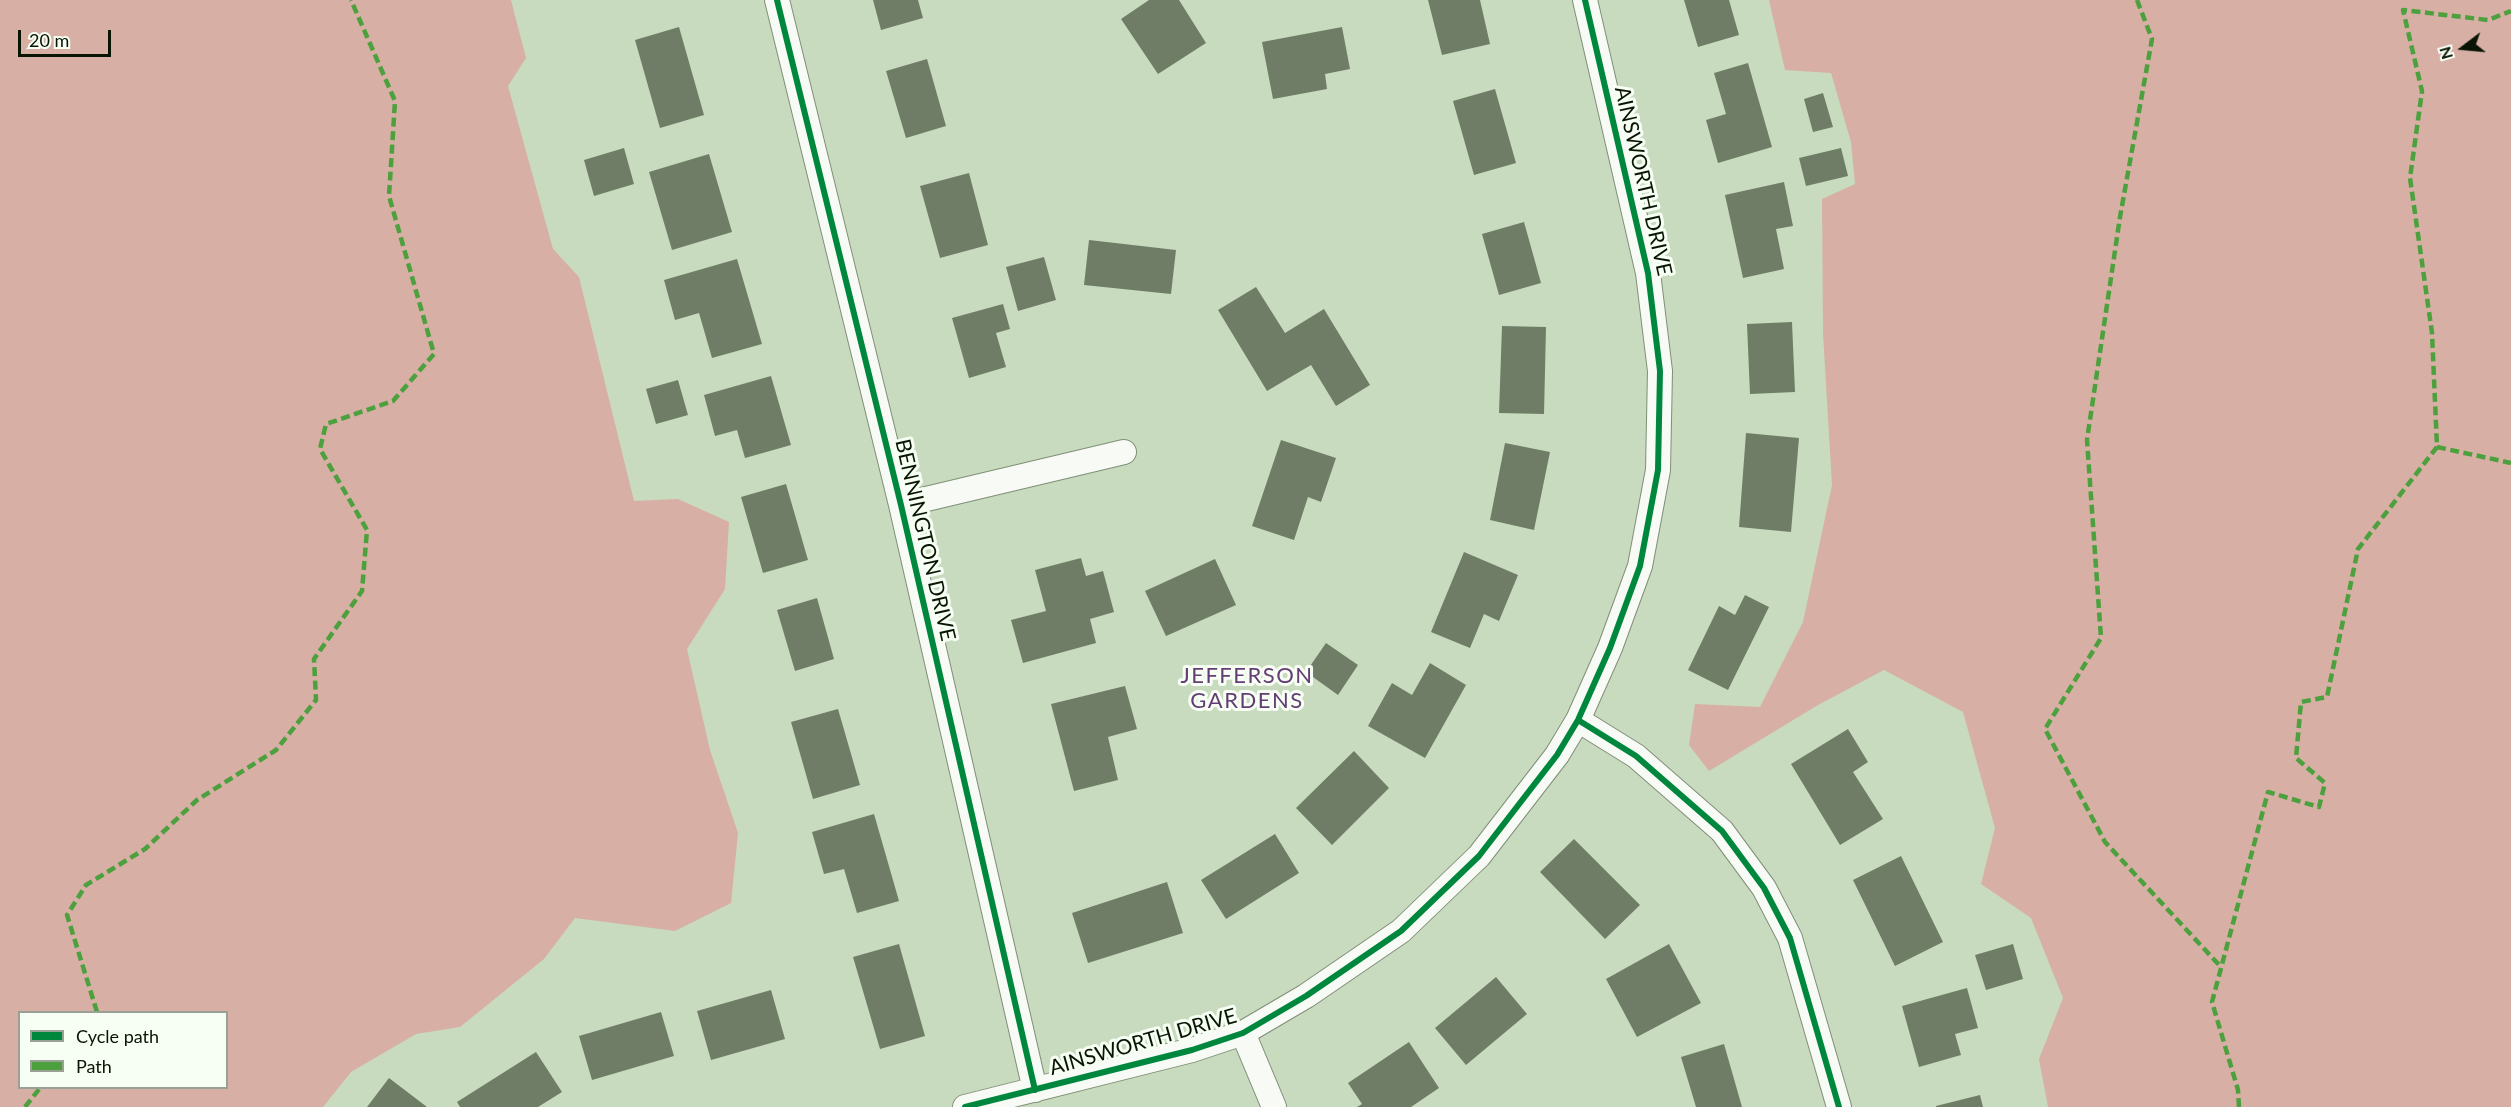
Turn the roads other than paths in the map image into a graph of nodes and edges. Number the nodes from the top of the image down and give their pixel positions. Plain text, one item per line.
1 (777, 0) edge
2 (1585, 0) edge
3 (1124, 452) dead end
4 (901, 505) junction
5 (1578, 720) junction
6 (1243, 1033) junction
7 (1035, 1090) junction
8 (965, 1107) edge
9 (1274, 1107) edge
10 (1839, 1107) edge

1 - 4 street, BENNINGTON DRIVE
2 - 5 street, AINSWORTH DRIVE
3 - 4 street
4 - 7 street, BENNINGTON DRIVE
5 - 6 street, AINSWORTH DRIVE
5 - 10 street
6 - 7 street, AINSWORTH DRIVE
6 - 9 street
7 - 8 street, AINSWORTH DRIVE

